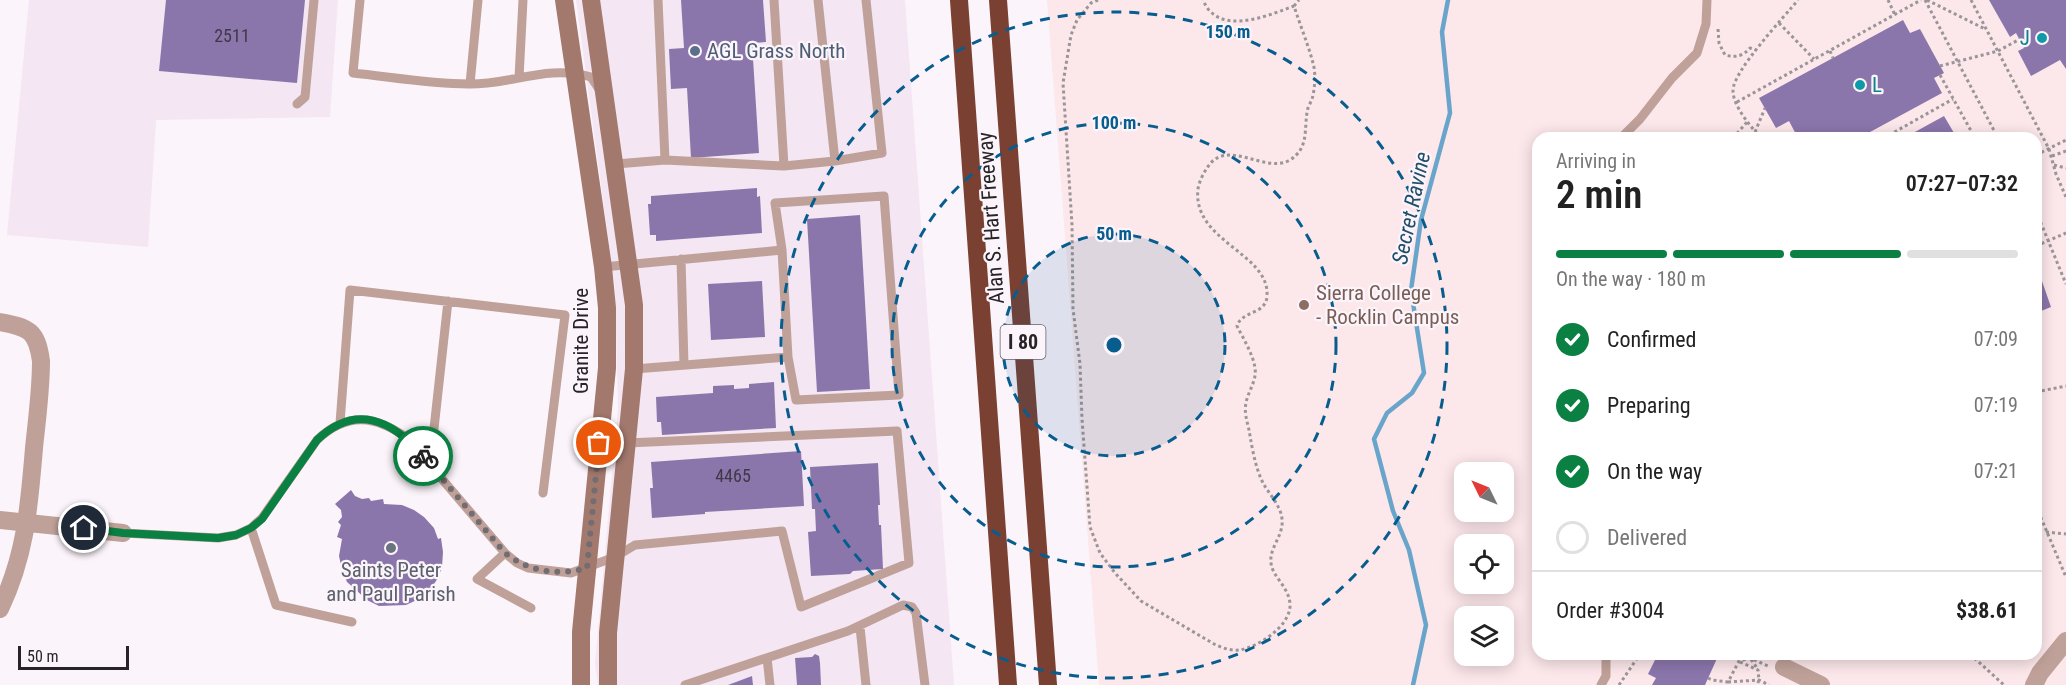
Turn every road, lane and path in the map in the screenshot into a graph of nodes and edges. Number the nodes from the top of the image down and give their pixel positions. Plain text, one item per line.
1 (314, 0) edge
2 (360, 0) edge
3 (478, 0) edge
4 (523, 0) edge
5 (564, 0) edge
6 (591, 0) edge
7 (658, 0) edge
8 (774, 0) edge
9 (818, 0) edge
10 (866, 0) edge
11 (959, 0) edge
12 (998, 0) edge
13 (1098, 0) edge
14 (1203, 0) edge
15 (1299, 0) edge
16 (1707, 0) edge
17 (1790, 0) edge
18 (1798, 0) edge
19 (1888, 0) edge
20 (1924, 0) edge
21 (1971, 0) edge
22 (1294, 6) junction
23 (1793, 6) junction
24 (1895, 15) junction
25 (1718, 20) dead end
26 (1779, 23) junction
27 (1986, 29) junction
28 (2020, 39) dead end
29 (1756, 50) junction
30 (1830, 51) junction
31 (1998, 51) junction
32 (1833, 57) dead end
33 (1815, 59) junction
34 (1959, 62) junction
35 (1940, 66) dead end
36 (574, 72) junction
37 (1940, 75) dead end
38 (519, 78) junction
39 (470, 84) junction
40 (604, 98) junction
41 (1953, 99) junction
42 (1737, 102) junction
43 (297, 104) dead end
44 (1765, 108) dead end
45 (1747, 122) junction
46 (1627, 132) edge
47 (1738, 132) edge
48 (1755, 132) joint
49 (1895, 132) edge
50 (1972, 132) edge
51 (1995, 132) edge
52 (2040, 132) edge
53 (2042, 136) edge
54 (2066, 140) edge
55 (2049, 149) junction
56 (2042, 152) edge
57 (2066, 152) edge
58 (2052, 156) junction
59 (665, 160) junction
60 (835, 161) junction
61 (616, 164) junction
62 (2054, 165) junction
63 (784, 166) junction
64 (2066, 168) edge
65 (2066, 197) edge
66 (2042, 227) edge
67 (2066, 233) edge
68 (2047, 240) junction
69 (2042, 243) edge
70 (782, 250) junction
71 (681, 259) junction
72 (629, 264) junction
73 (603, 267) junction
74 (2066, 284) edge
75 (448, 301) junction
76 (0, 322) edge
77 (788, 357) junction
78 (684, 365) junction
79 (634, 369) junction
80 (2066, 387) edge
81 (2042, 391) edge
82 (340, 423) junction
83 (627, 443) junction
84 (430, 465) junction
85 (543, 493) dead end
86 (0, 520) edge
87 (27, 522) junction
88 (2042, 522) edge
89 (251, 528) junction
90 (2046, 532) junction
91 (123, 533) joint
92 (2066, 534) edge
93 (505, 553) junction
94 (615, 557) junction
95 (587, 568) junction
96 (2066, 577) edge
97 (531, 608) dead end
98 (0, 609) edge
99 (352, 622) dead end
100 (860, 627) junction
101 (2066, 641) edge
102 (767, 658) junction
103 (1606, 660) edge
104 (1636, 660) edge
105 (1753, 660) edge
106 (1761, 660) edge
107 (1977, 660) edge
108 (1739, 661) joint
109 (1776, 666) joint
110 (1758, 670) junction
111 (1728, 682) junction
112 (1759, 684) edge
113 (581, 685) edge
114 (608, 685) edge
115 (685, 685) edge
116 (770, 685) edge
117 (866, 685) edge
118 (925, 685) edge
119 (1008, 685) edge
120 (1048, 685) edge
121 (1601, 685) edge
122 (1619, 685) edge
123 (1710, 685) edge
124 (1769, 685) edge
125 (1821, 685) edge
126 (2004, 685) edge
127 (2034, 685) edge

1 - 43 lane
2 - 39 lane
3 - 39 lane
4 - 38 lane
5 - 36 street, Granite Drive
6 - 40 street
7 - 59 lane
8 - 63 lane
9 - 60 lane
10 - 60 lane
11 - 119 highway, Alan S. Hart Freeway / I 80
12 - 120 highway, Alan S. Hart Freeway / I 80
13 - 22 path
14 - 22 path
15 - 22 path
16 - 46 lane
17 - 23 path
18 - 23 path
19 - 24 path
20 - 24 path
20 - 27 path
20 - 34 path
21 - 27 path
23 - 26 path
24 - 30 path
25 - 29 path
26 - 29 path
26 - 33 path
27 - 31 path
28 - 31 path
29 - 42 path
30 - 32 path
30 - 33 path
31 - 34 path
31 - 52 path
33 - 42 path
34 - 35 path
34 - 51 path
36 - 38 lane
36 - 40 lane
36 - 73 street, Granite Drive
37 - 41 path
38 - 39 lane
40 - 61 street
41 - 49 path
41 - 50 path
42 - 45 path
44 - 48 path
45 - 47 path
45 - 48 path
53 - 55 path
54 - 55 path
55 - 56 path
55 - 58 path
57 - 58 path
58 - 62 path
59 - 61 lane
59 - 63 lane
60 - 63 lane
61 - 72 street
62 - 64 path
62 - 65 path
66 - 68 path
67 - 68 path
68 - 69 path
68 - 74 path
70 - 71 lane
70 - 77 lane
70 - 77 lane
71 - 72 lane
71 - 78 lane
72 - 73 lane
72 - 79 street
73 - 95 street, Granite Drive
75 - 82 lane
75 - 84 lane
75 - 85 lane
76 - 87 street
77 - 78 lane
78 - 79 lane
79 - 83 street
80 - 81 path
82 - 84 lane
82 - 89 lane
83 - 94 street
83 - 94 lane
84 - 93 lane
86 - 87 street
87 - 91 street
87 - 98 street
88 - 90 path
89 - 91 lane
89 - 99 lane
90 - 92 path
90 - 96 path
93 - 95 lane
93 - 97 lane
94 - 95 lane
94 - 114 street
95 - 113 street, Granite Drive
100 - 102 lane
100 - 117 lane
100 - 118 lane
101 - 127 street
102 - 115 lane
102 - 116 lane
103 - 121 lane
104 - 122 path
105 - 110 path
106 - 109 path
107 - 126 path
108 - 110 path
108 - 111 path
109 - 125 street
110 - 112 path
111 - 112 path
111 - 123 path
112 - 124 path

